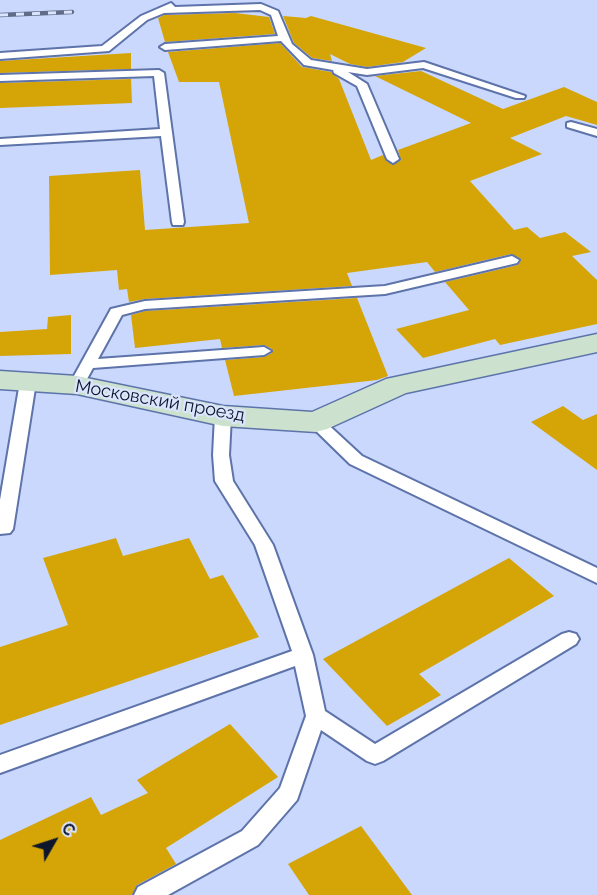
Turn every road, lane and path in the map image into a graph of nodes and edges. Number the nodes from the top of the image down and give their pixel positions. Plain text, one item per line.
1 (187, 0) edge
2 (162, 10) junction
3 (285, 38) junction
4 (165, 47) dead end
5 (0, 56) edge
6 (327, 65) junction
7 (0, 78) edge
8 (520, 96) dead end
9 (571, 125) dead end
10 (167, 132) junction
11 (597, 133) edge
12 (0, 142) edge
13 (393, 159) dead end
14 (178, 222) dead end
15 (512, 260) dead end
16 (597, 343) edge
17 (264, 351) dead end
18 (82, 375) junction
19 (14, 381) edge
20 (223, 416) junction
21 (316, 422) junction
22 (4, 529) dead end
23 (597, 576) edge
24 (569, 639) dead end
25 (303, 656) junction
26 (316, 716) junction
27 (0, 764) edge
28 (146, 895) edge

1 - 2 lane
2 - 3 lane
2 - 5 lane
3 - 4 lane
3 - 6 lane
6 - 8 lane
6 - 13 lane
7 - 10 lane
9 - 11 lane
10 - 12 lane
10 - 14 lane
15 - 18 lane
16 - 21 street, Московский проезд
17 - 18 lane
18 - 19 street, Московский проезд
18 - 20 street, Московский проезд
19 - 22 lane
20 - 21 street, Московский проезд
20 - 25 lane
21 - 23 lane
24 - 26 lane
25 - 26 lane
25 - 27 lane
26 - 28 lane

